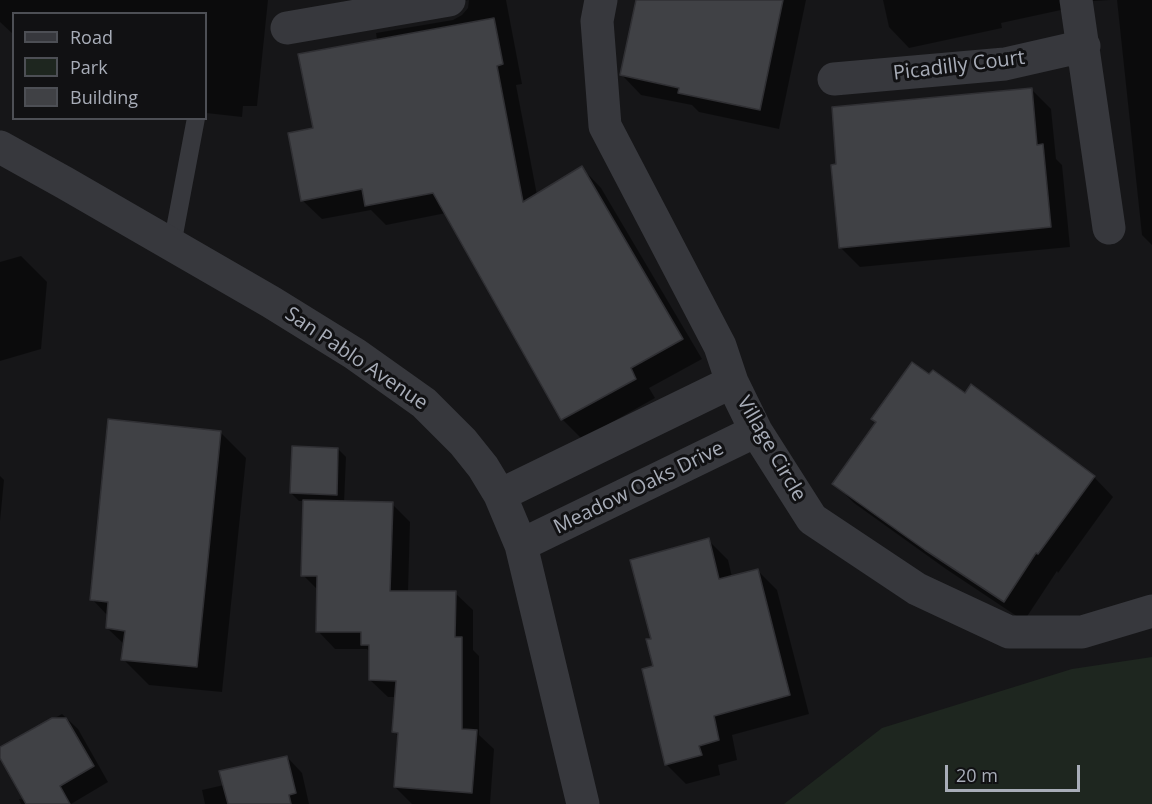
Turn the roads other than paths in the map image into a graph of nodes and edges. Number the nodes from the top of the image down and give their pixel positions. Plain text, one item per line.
1 (449, 0) edge
2 (601, 0) edge
3 (1076, 0) edge
4 (287, 28) dead end
5 (1084, 46) junction
6 (834, 80) dead end
7 (196, 120) edge
8 (0, 147) edge
9 (1109, 228) dead end
10 (172, 245) junction
11 (732, 382) junction
12 (756, 431) junction
13 (500, 495) junction
14 (521, 545) junction
15 (1152, 611) edge
16 (584, 804) edge

1 - 4 street
2 - 11 street, Village Circle
3 - 5 street
5 - 6 street, Picadilly Court
5 - 9 street
7 - 10 lane
8 - 10 street, San Pablo Avenue
10 - 13 street, San Pablo Avenue
11 - 12 street, Village Circle
11 - 13 street
12 - 14 street, Meadow Oaks Drive
12 - 15 street, Village Circle
13 - 14 street, San Pablo Avenue
14 - 16 street, San Pablo Avenue

